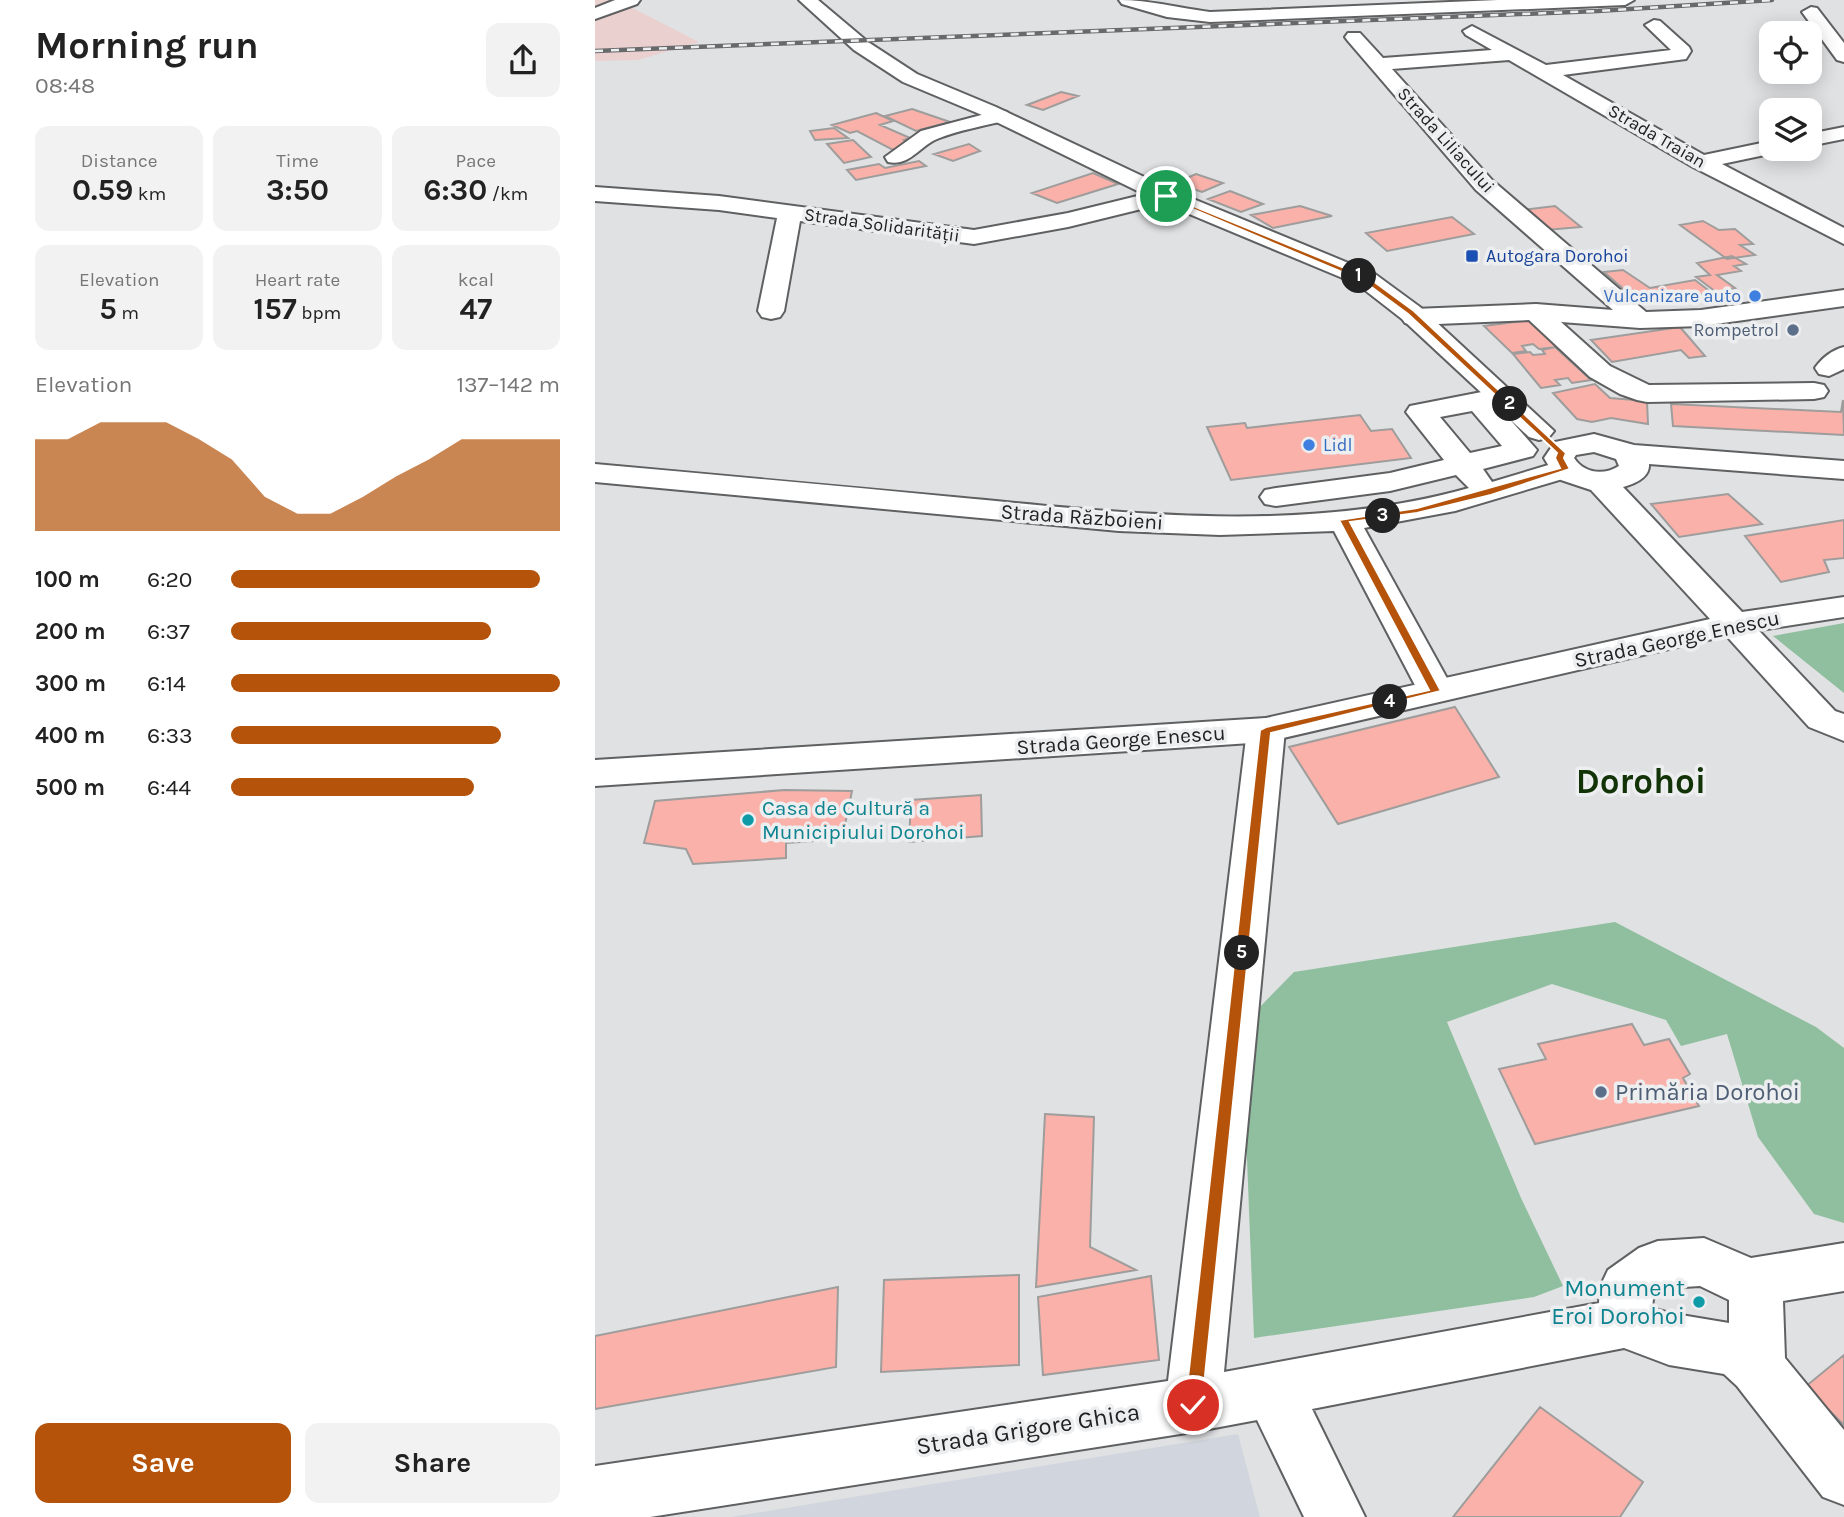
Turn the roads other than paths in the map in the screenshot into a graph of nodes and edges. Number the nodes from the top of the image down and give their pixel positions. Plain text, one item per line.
1 (631, 0) edge
2 (808, 0) edge
3 (1128, 0) edge
4 (1625, 0) edge
5 (1811, 12) dead end
6 (595, 14) edge
7 (1654, 25) dead end
8 (1472, 31) dead end
9 (1354, 37) dead end
10 (1515, 54) junction
11 (1844, 56) edge
12 (1379, 64) junction
13 (1546, 71) junction
14 (1000, 116) junction
15 (1844, 133) edge
16 (1822, 137) edge
17 (1759, 150) edge
18 (896, 157) dead end
19 (1701, 162) junction
20 (595, 194) edge
21 (1166, 196) junction
22 (790, 212) junction
23 (1844, 237) edge
24 (1832, 300) edge
25 (771, 311) dead end
26 (1536, 313) junction
27 (1414, 317) junction
28 (1844, 317) edge
29 (1640, 320) junction
30 (1829, 371) edge
31 (1491, 400) junction
32 (1539, 431) junction
33 (1594, 443) junction
34 (1563, 461) junction
35 (1631, 461) junction
36 (1462, 465) junction
37 (1844, 470) edge
38 (595, 473) edge
39 (1600, 481) junction
40 (1488, 493) junction
41 (1276, 497) dead end
42 (1344, 520) junction
43 (1844, 607) edge
44 (1734, 624) junction
45 (1436, 691) junction
46 (1844, 729) edge
47 (1266, 730) junction
48 (595, 773) edge
49 (1844, 1267) edge
50 (1748, 1283) junction
51 (1624, 1323) junction
52 (1757, 1367) junction
53 (1271, 1388) junction
54 (1193, 1405) junction
55 (1844, 1476) edge
56 (595, 1496) edge
57 (1335, 1517) edge

1 - 6 street
2 - 14 street
3 - 4 street
5 - 11 street
7 - 13 street
8 - 10 street, Strada Traian
9 - 12 street, Strada Liliacului
10 - 12 street
10 - 13 street, Strada Traian
12 - 29 street, Strada Liliacului
13 - 19 street, Strada Traian
14 - 18 street
14 - 21 street
15 - 16 street
17 - 19 street
19 - 23 street, Strada Traian
20 - 22 street, Strada Solidarității
21 - 22 street, Strada Solidarității
21 - 27 street
22 - 25 street
24 - 28 street
24 - 29 street
26 - 27 street
26 - 29 street
26 - 30 street
27 - 31 street
31 - 32 street
31 - 36 street
31 - 36 street
32 - 33 street
32 - 34 street
33 - 34 street, Strada Războieni
33 - 35 street
34 - 39 street
34 - 40 street, Strada Războieni
35 - 37 street
35 - 39 street
36 - 40 street
36 - 41 street
38 - 42 street, Strada Războieni
39 - 44 street
40 - 42 street, Strada Războieni
42 - 45 street
43 - 44 street, Strada George Enescu
44 - 45 street, Strada George Enescu
44 - 46 street
45 - 47 street, Strada George Enescu
47 - 48 street, Strada George Enescu
47 - 54 street
49 - 50 street
50 - 51 street
50 - 52 street
51 - 52 street
51 - 53 street, Strada Grigore Ghica
52 - 55 street
53 - 54 street, Strada Grigore Ghica
53 - 57 street
54 - 56 street, Strada Grigore Ghica

